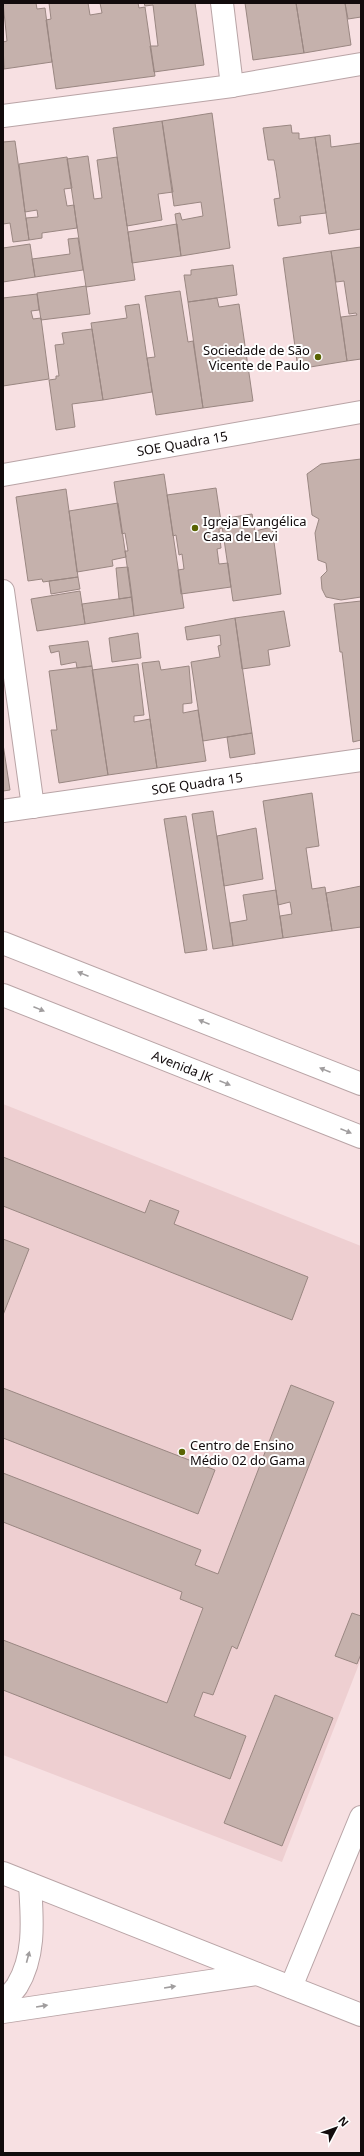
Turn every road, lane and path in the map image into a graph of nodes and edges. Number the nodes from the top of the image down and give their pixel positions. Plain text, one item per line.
1 (222, 3) edge
2 (361, 64) edge
3 (232, 86) junction
4 (3, 116) edge
5 (361, 412) edge
6 (3, 475) edge
7 (3, 591) edge
8 (361, 760) edge
9 (33, 807) junction
10 (3, 810) edge
11 (3, 943) edge
12 (3, 995) edge
13 (361, 1084) edge
14 (361, 1137) edge
15 (361, 1817) edge
16 (13, 1880) edge
17 (257, 1974) junction
18 (291, 1987) junction
19 (3, 2003) edge
20 (3, 2012) edge
21 (361, 2015) edge

1 - 3 street
2 - 3 street
3 - 4 street
5 - 6 street, SOE Quadra 15
7 - 9 street
8 - 9 street, SOE Quadra 15
9 - 10 street, SOE Quadra 15
13 -> 11 street
12 -> 14 street, Avenida JK
15 - 18 street
16 - 17 street
19 -> 16 street
17 - 18 street
20 -> 17 street
18 - 21 street

